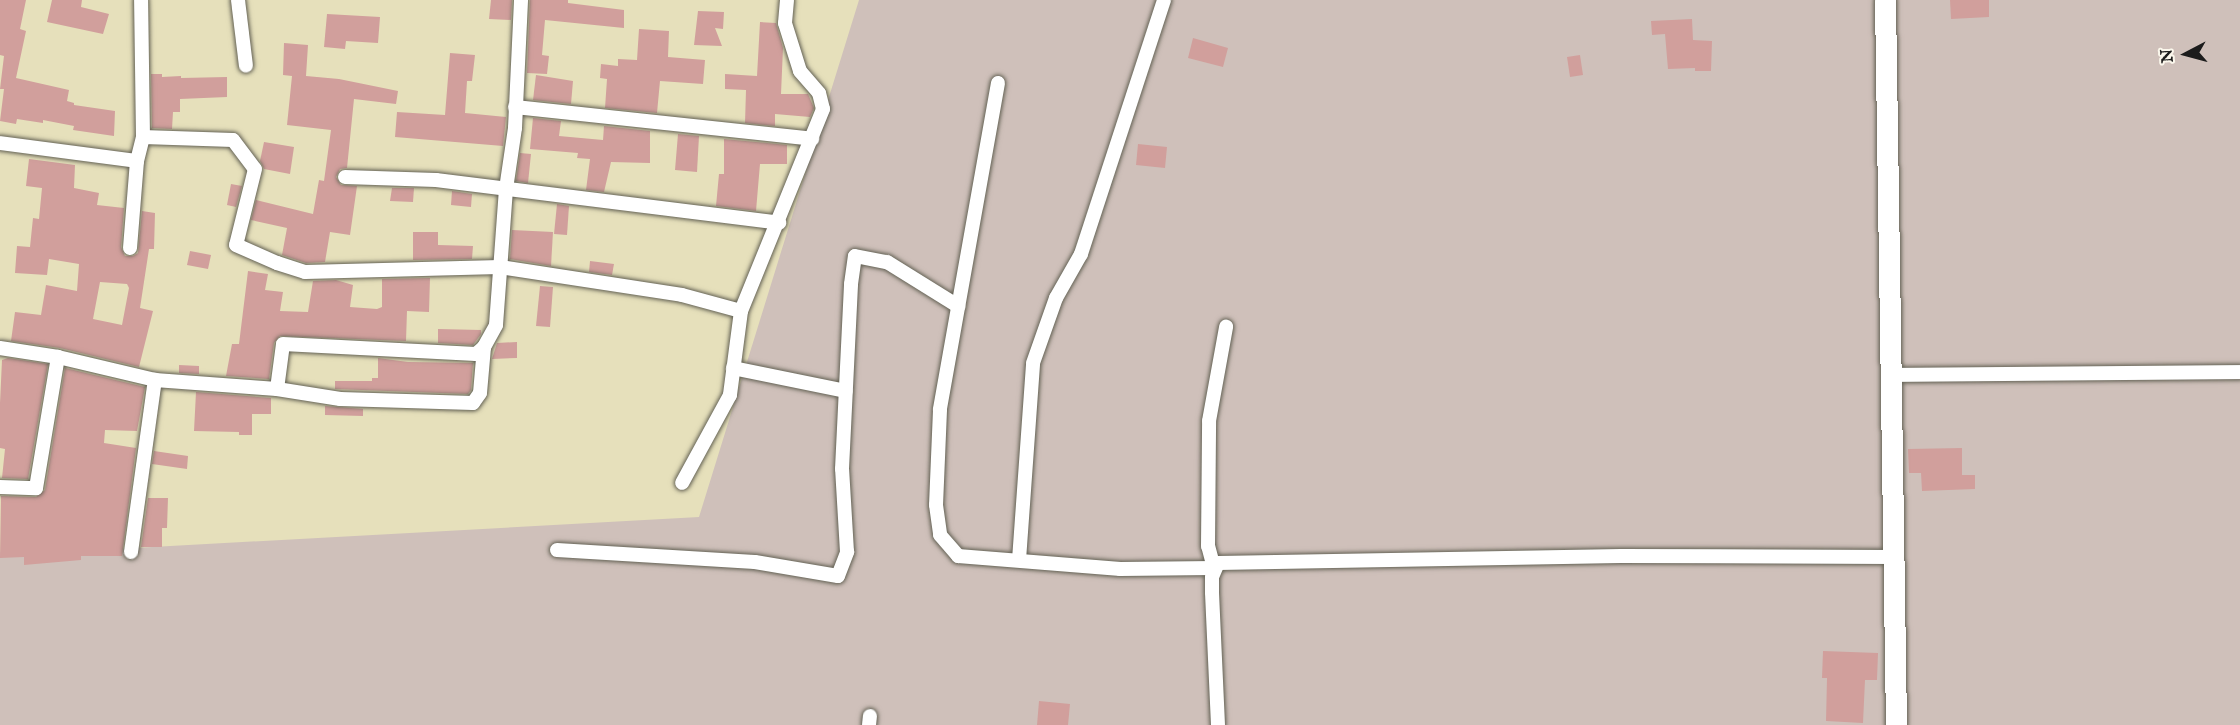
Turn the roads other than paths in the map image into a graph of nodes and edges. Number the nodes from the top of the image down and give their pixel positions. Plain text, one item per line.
1 (141, 0) edge
2 (238, 0) edge
3 (521, 0) edge
4 (787, 0) edge
5 (1164, 0) edge
6 (1885, 0) edge
7 (246, 66) dead end
8 (998, 83) dead end
9 (515, 107) junction
10 (143, 137) junction
11 (812, 139) junction
12 (0, 143) edge
13 (136, 160) junction
14 (345, 177) dead end
15 (506, 189) junction
16 (779, 223) junction
17 (130, 248) dead end
18 (500, 267) junction
19 (958, 306) junction
20 (741, 311) junction
21 (1226, 327) dead end
22 (484, 347) junction
23 (0, 348) edge
24 (58, 357) junction
25 (733, 368) junction
26 (2240, 372) edge
27 (1891, 375) junction
28 (155, 380) junction
29 (277, 388) junction
30 (846, 391) junction
31 (682, 483) dead end
32 (0, 487) edge
33 (557, 549) dead end
34 (131, 552) dead end
35 (1893, 557) junction
36 (1019, 560) junction
37 (1214, 568) junction
38 (1218, 725) edge
39 (1896, 725) edge

1 - 10 street
2 - 7 street
3 - 9 street
4 - 11 street
5 - 36 street
6 - 27 main road
8 - 19 street
9 - 11 street
9 - 15 street
10 - 13 street
10 - 18 street
11 - 16 street
12 - 13 street
13 - 17 street
14 - 15 street
15 - 16 street
15 - 18 street
16 - 20 street
18 - 20 street
18 - 22 street
19 - 30 street
19 - 36 street
20 - 25 street
21 - 37 street
22 - 29 street
22 - 29 street
23 - 24 street
24 - 28 street
24 - 32 street
25 - 30 street
25 - 31 street
26 - 27 street
27 - 35 main road
28 - 29 street
28 - 34 street
30 - 33 street
35 - 37 street
35 - 39 main road
36 - 37 street
37 - 38 street

